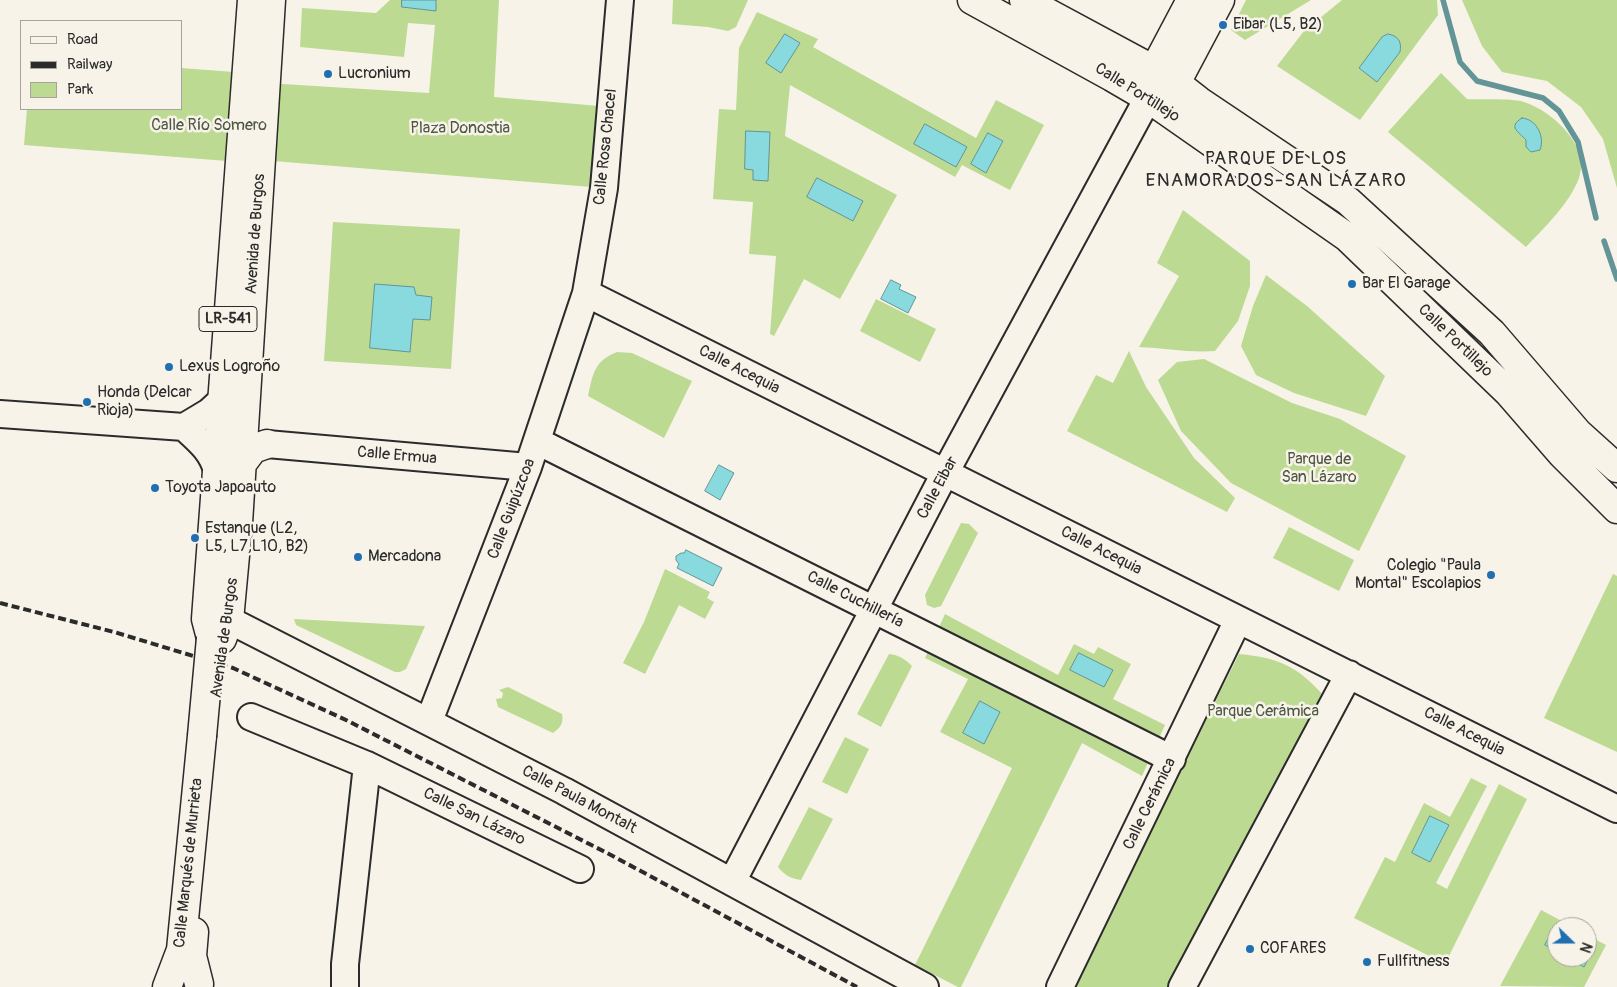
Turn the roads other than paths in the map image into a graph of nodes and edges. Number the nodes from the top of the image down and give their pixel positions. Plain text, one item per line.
1 (252, 0) edge
2 (271, 0) edge
3 (620, 0) edge
4 (972, 0) edge
5 (1024, 0) edge
6 (1191, 0) edge
7 (1220, 0) edge
8 (1165, 77) junction
9 (1148, 98) junction
10 (586, 293) junction
11 (222, 400) junction
12 (0, 414) edge
13 (244, 420) junction
14 (184, 427) junction
15 (537, 441) junction
16 (267, 444) junction
17 (528, 467) junction
18 (229, 468) junction
19 (1617, 468) edge
20 (945, 473) junction
21 (1617, 509) edge
22 (874, 610) junction
23 (1238, 620) junction
24 (221, 632) junction
25 (1349, 674) junction
26 (251, 717) dead end
27 (429, 722) junction
28 (207, 736) junction
29 (1172, 759) junction
30 (367, 765) junction
31 (1617, 809) edge
32 (580, 869) dead end
33 (732, 882) junction
34 (202, 986) edge
35 (167, 987) edge
36 (345, 987) edge
37 (925, 987) edge
38 (1060, 987) edge
39 (1182, 987) edge

1 - 11 main road, Avenida de Burgos / LR-541
2 - 13 main road, Avenida de Burgos / LR-541
3 - 10 street, Calle Rosa Chacel
4 - 9 main road, Calle Portillejo
5 - 8 main road, Calle Portillejo
6 - 8 main road
7 - 8 main road
8 - 9 main road
8 - 19 main road, Calle Portillejo
9 - 20 street, Calle Eibar
9 - 21 main road, Calle Portillejo
10 - 15 street, Calle Guipúzcoa
10 - 20 street, Calle Acequia
11 - 14 street
11 - 18 main road, Avenida de Burgos / LR-541
12 - 14 street
13 - 16 main road
13 - 18 main road, Avenida de Burgos / LR-541
14 - 18 street
15 - 17 street, Calle Guipúzcoa
15 - 22 street, Calle Cuchillería
16 - 17 street, Calle Ermua
16 - 18 main road
17 - 27 street, Calle Guipúzcoa
18 - 24 main road, Avenida de Burgos / LR-541
20 - 22 street, Calle Eibar
20 - 23 street, Calle Acequia
22 - 29 street, Calle Cuchillería
22 - 33 street, Calle Eibar
23 - 25 street, Calle Acequia
23 - 29 street, Calle Cerámica
24 - 27 street, Calle Paula Montalt
24 - 28 main road, Avenida de Burgos
25 - 31 street, Calle Acequia
25 - 39 street
26 - 30 street, Calle San Lázaro
27 - 33 street, Calle Paula Montalt
28 - 34 main road, Calle Marqués de Murrieta
28 - 35 main road, Calle Marqués de Murrieta
29 - 38 street, Calle Cerámica
30 - 32 street, Calle San Lázaro
30 - 36 street
33 - 37 street, Calle Paula Montalt
34 - 35 main road

